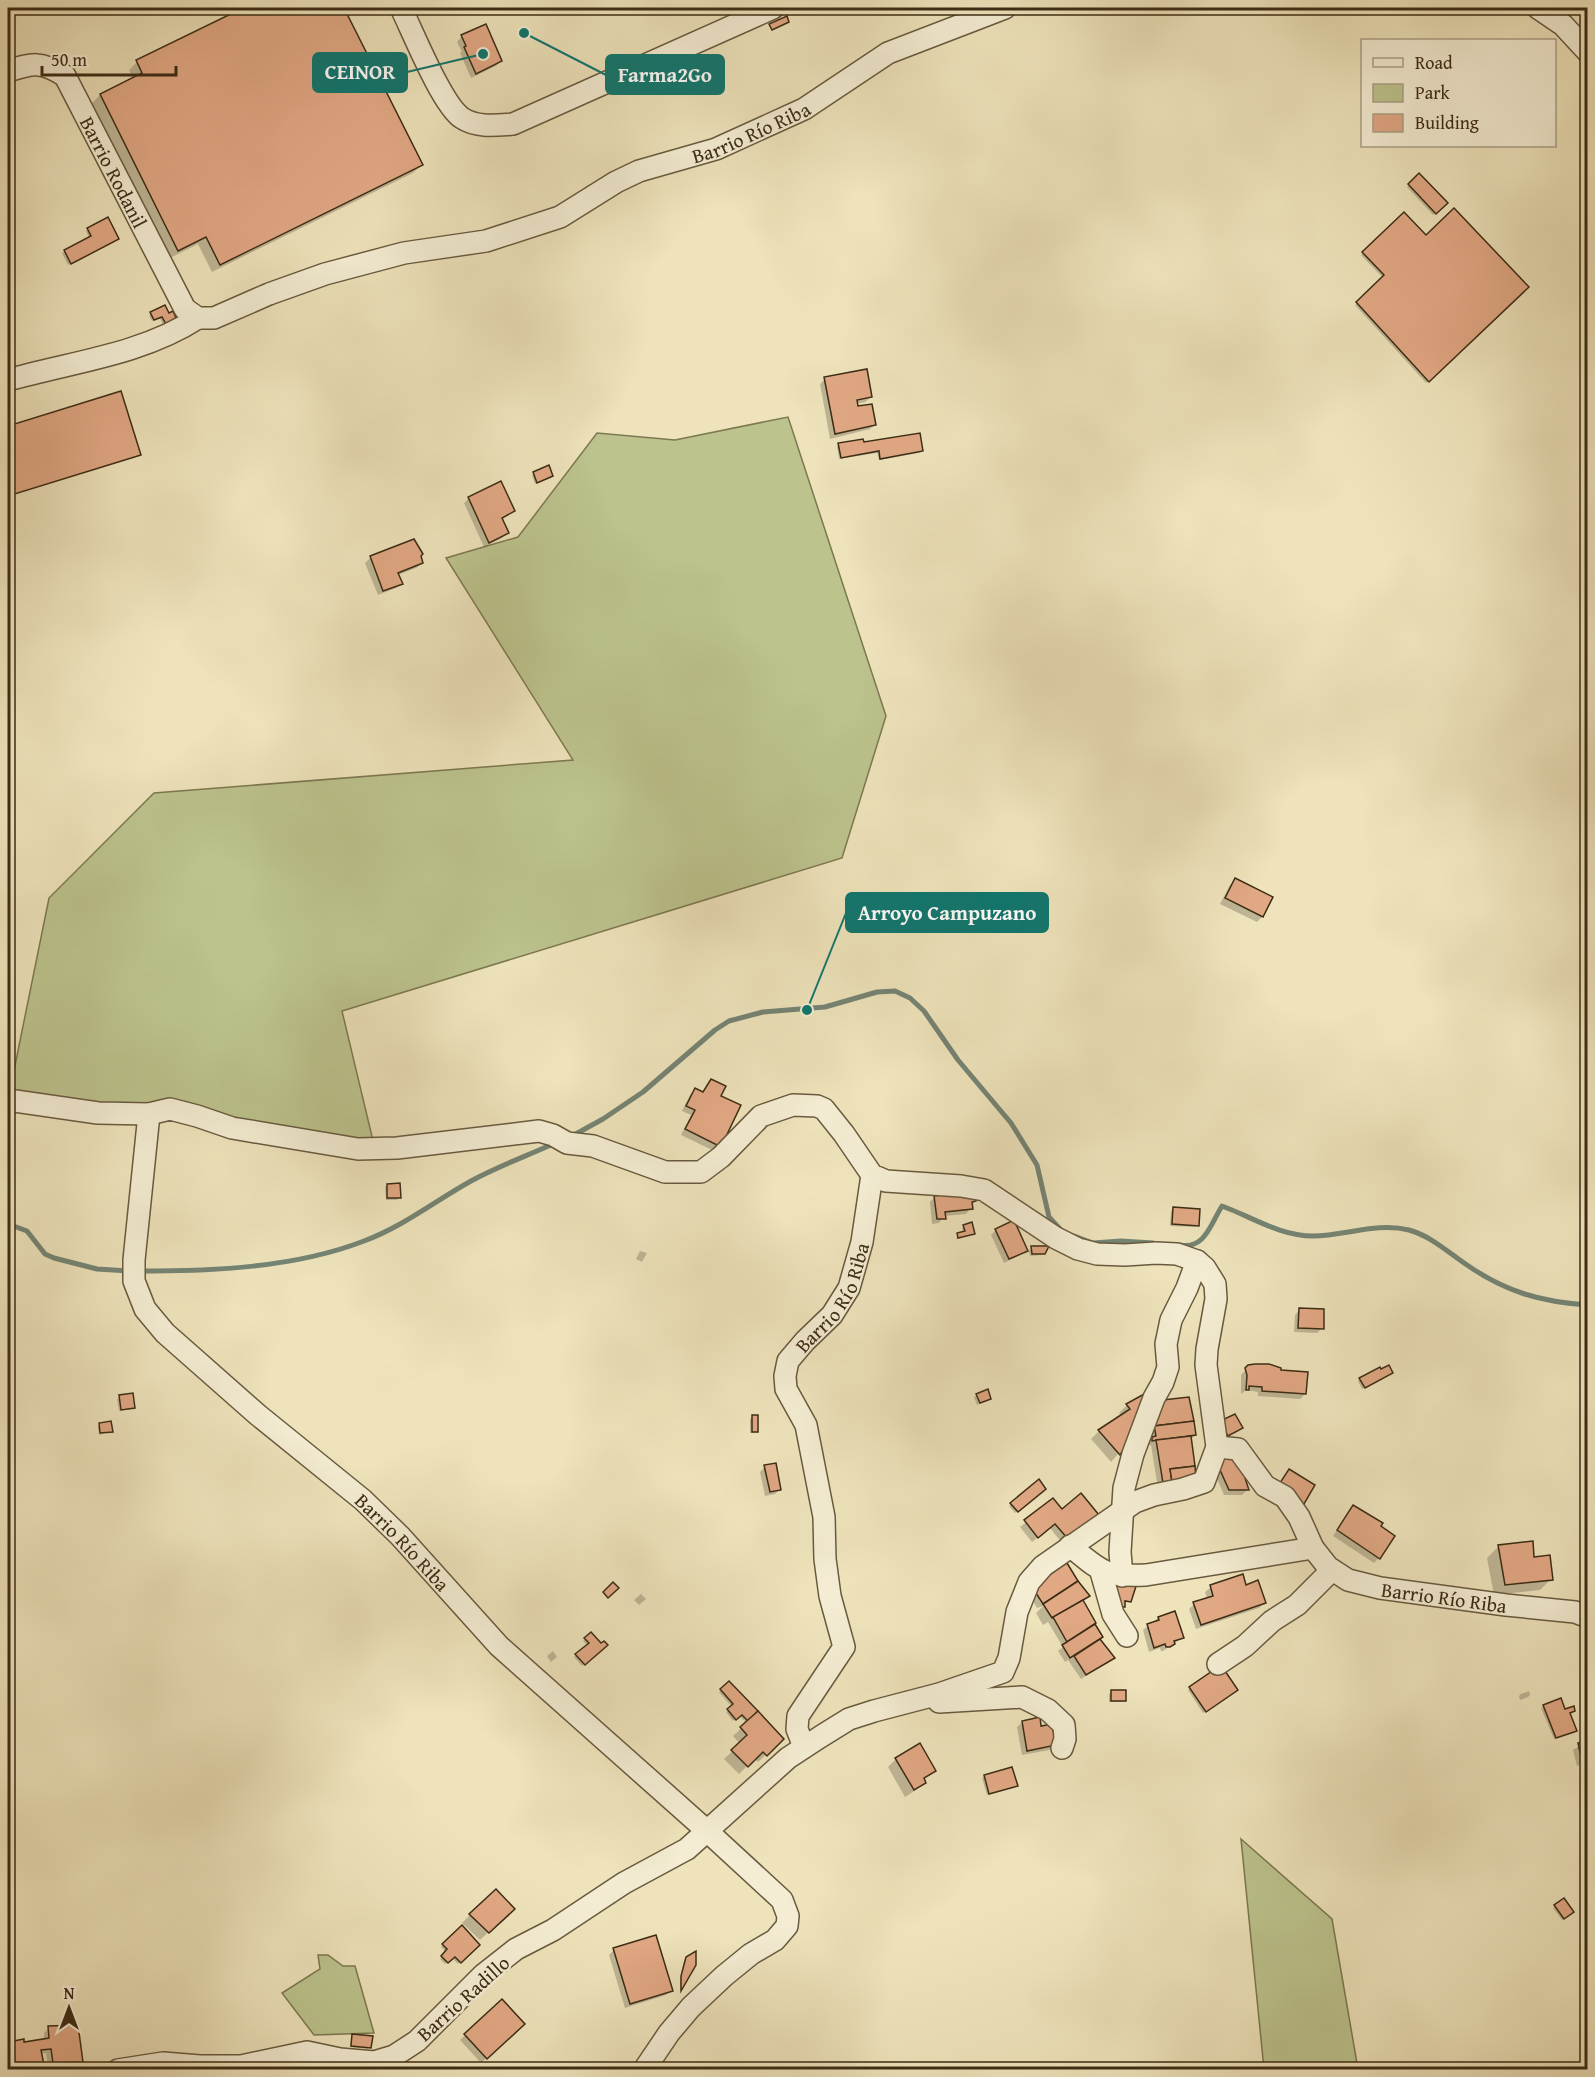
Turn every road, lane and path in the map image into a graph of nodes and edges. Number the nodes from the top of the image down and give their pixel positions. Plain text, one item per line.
1 (401, 8) edge
2 (773, 8) edge
3 (1005, 8) edge
4 (1538, 8) edge
5 (1587, 52) edge
6 (8, 71) edge
7 (198, 318) junction
8 (8, 380) edge
9 (8, 1100) edge
10 (149, 1114) junction
11 (872, 1175) junction
12 (1197, 1261) junction
13 (1217, 1448) junction
14 (1122, 1513) junction
15 (1070, 1546) junction
16 (1313, 1548) junction
17 (1332, 1570) junction
18 (1101, 1572) junction
19 (1122, 1576) junction
20 (1587, 1617) edge
21 (1127, 1636) dead end
22 (1218, 1664) dead end
23 (924, 1697) junction
24 (804, 1747) junction
25 (1062, 1748) dead end
26 (706, 1830) junction
27 (118, 2070) edge
28 (644, 2070) edge

1 - 2 street
3 - 7 street, Barrio Río Riba
4 - 5 street
6 - 7 street, Barrio Rodanil
7 - 8 street
9 - 10 street
10 - 11 street
10 - 26 street, Barrio Río Riba
11 - 12 street
11 - 24 street, Barrio Río Riba
12 - 13 street
12 - 14 street
13 - 14 street
13 - 16 street, Barrio Río Riba
14 - 15 street
14 - 19 street
15 - 18 street
15 - 23 street
16 - 17 street, Barrio Río Riba
16 - 19 street
17 - 20 street, Barrio Río Riba
17 - 22 street
18 - 19 street
18 - 21 street
23 - 24 street
23 - 25 street
24 - 26 street
26 - 27 street, Barrio Radillo
26 - 28 street, Barrio Río Riba

